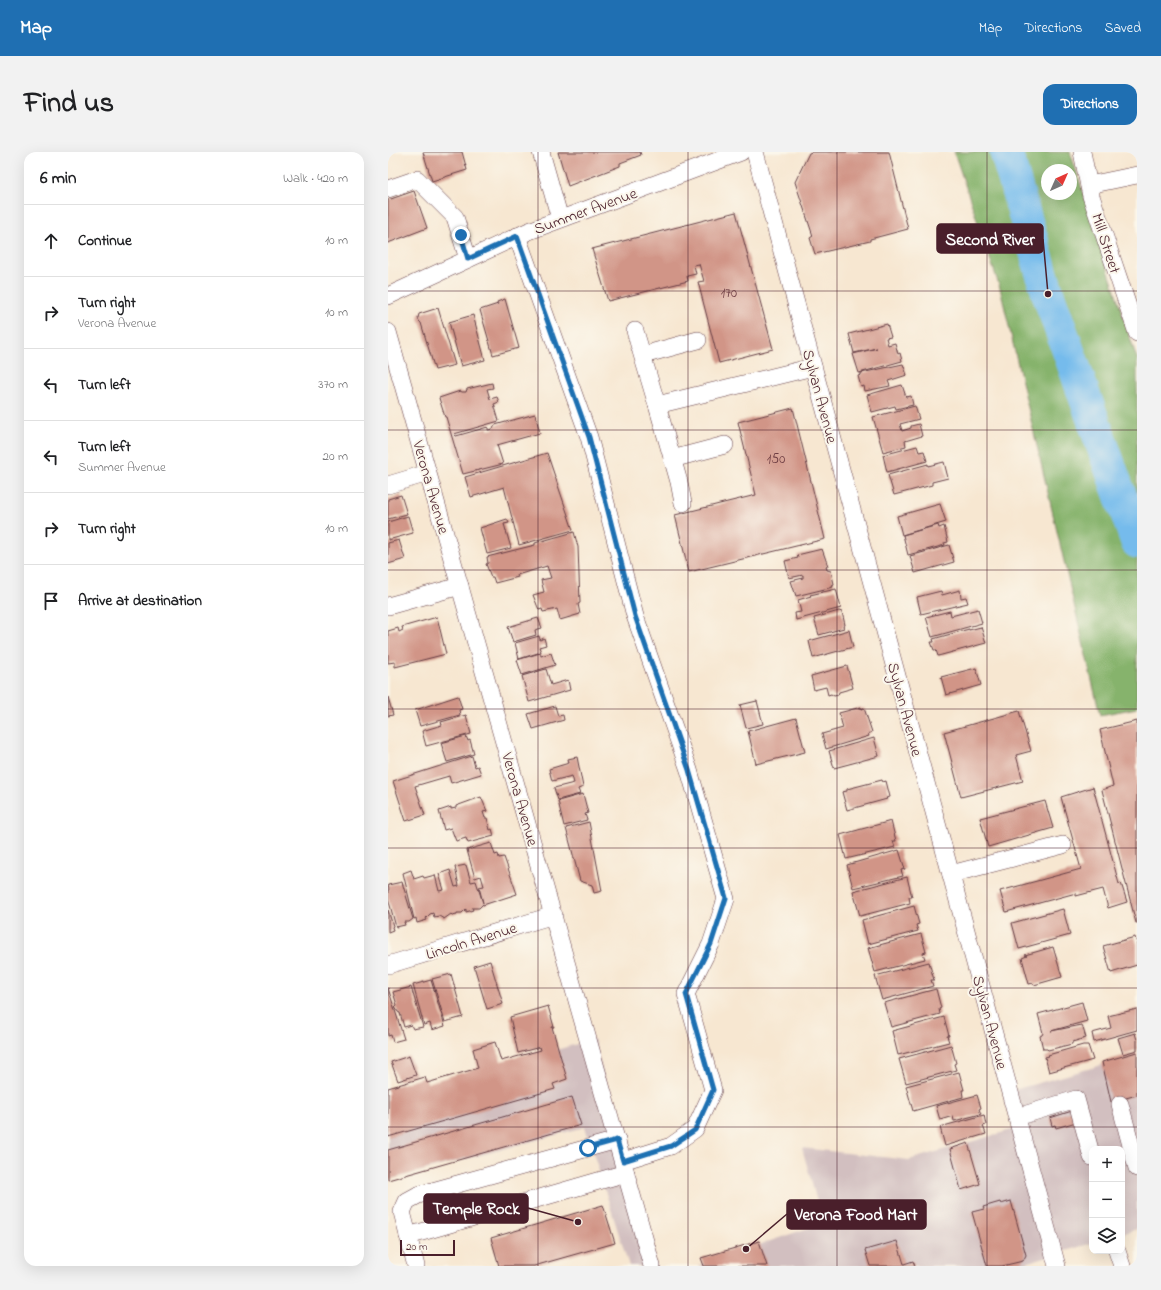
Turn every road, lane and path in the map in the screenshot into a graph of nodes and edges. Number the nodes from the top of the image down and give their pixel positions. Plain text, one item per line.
1 (541, 152) edge
2 (741, 152) edge
3 (755, 152) edge
4 (1082, 152) edge
5 (1137, 175) edge
6 (1089, 185) junction
7 (388, 189) edge
8 (560, 219) junction
9 (517, 236) junction
10 (468, 259) junction
11 (388, 296) edge
12 (635, 331) dead end
13 (388, 332) edge
14 (1137, 333) edge
15 (698, 340) dead end
16 (643, 355) junction
17 (813, 367) junction
18 (657, 405) junction
19 (725, 445) dead end
20 (672, 459) junction
21 (428, 473) junction
22 (388, 485) edge
23 (683, 502) dead end
24 (460, 586) junction
25 (388, 606) edge
26 (1063, 845) dead end
27 (951, 874) junction
28 (554, 915) junction
29 (388, 965) edge
30 (1120, 1104) dead end
31 (1016, 1117) junction
32 (617, 1140) junction
33 (1089, 1146) edge
34 (625, 1167) junction
35 (1137, 1168) edge
36 (408, 1236) junction
37 (1118, 1254) edge
38 (416, 1266) edge
39 (652, 1266) edge
40 (1057, 1266) edge
41 (1122, 1266) edge

1 - 8 street
2 - 8 street, Summer Avenue
3 - 17 street, Sylvan Avenue
4 - 6 street, Mill Street
5 - 6 street
6 - 14 street, Mill Street
7 - 10 street
8 - 9 street, Summer Avenue
9 - 10 street, Summer Avenue
9 - 34 street
10 - 11 street, Summer Avenue
12 - 16 street
13 - 21 street, Verona Avenue
15 - 16 street
16 - 18 street
17 - 18 street
17 - 27 street, Sylvan Avenue
18 - 20 street
19 - 20 street
20 - 23 street
21 - 22 street
21 - 24 street, Verona Avenue
24 - 25 street
24 - 28 street, Verona Avenue
26 - 27 street
27 - 31 street, Sylvan Avenue
28 - 29 street, Lincoln Avenue
28 - 32 street, Verona Avenue
30 - 35 street
31 - 33 street
31 - 40 street, Sylvan Avenue
32 - 34 street, Verona Avenue
32 - 36 street
34 - 36 street
34 - 39 street, Verona Avenue
36 - 38 street
37 - 41 street

